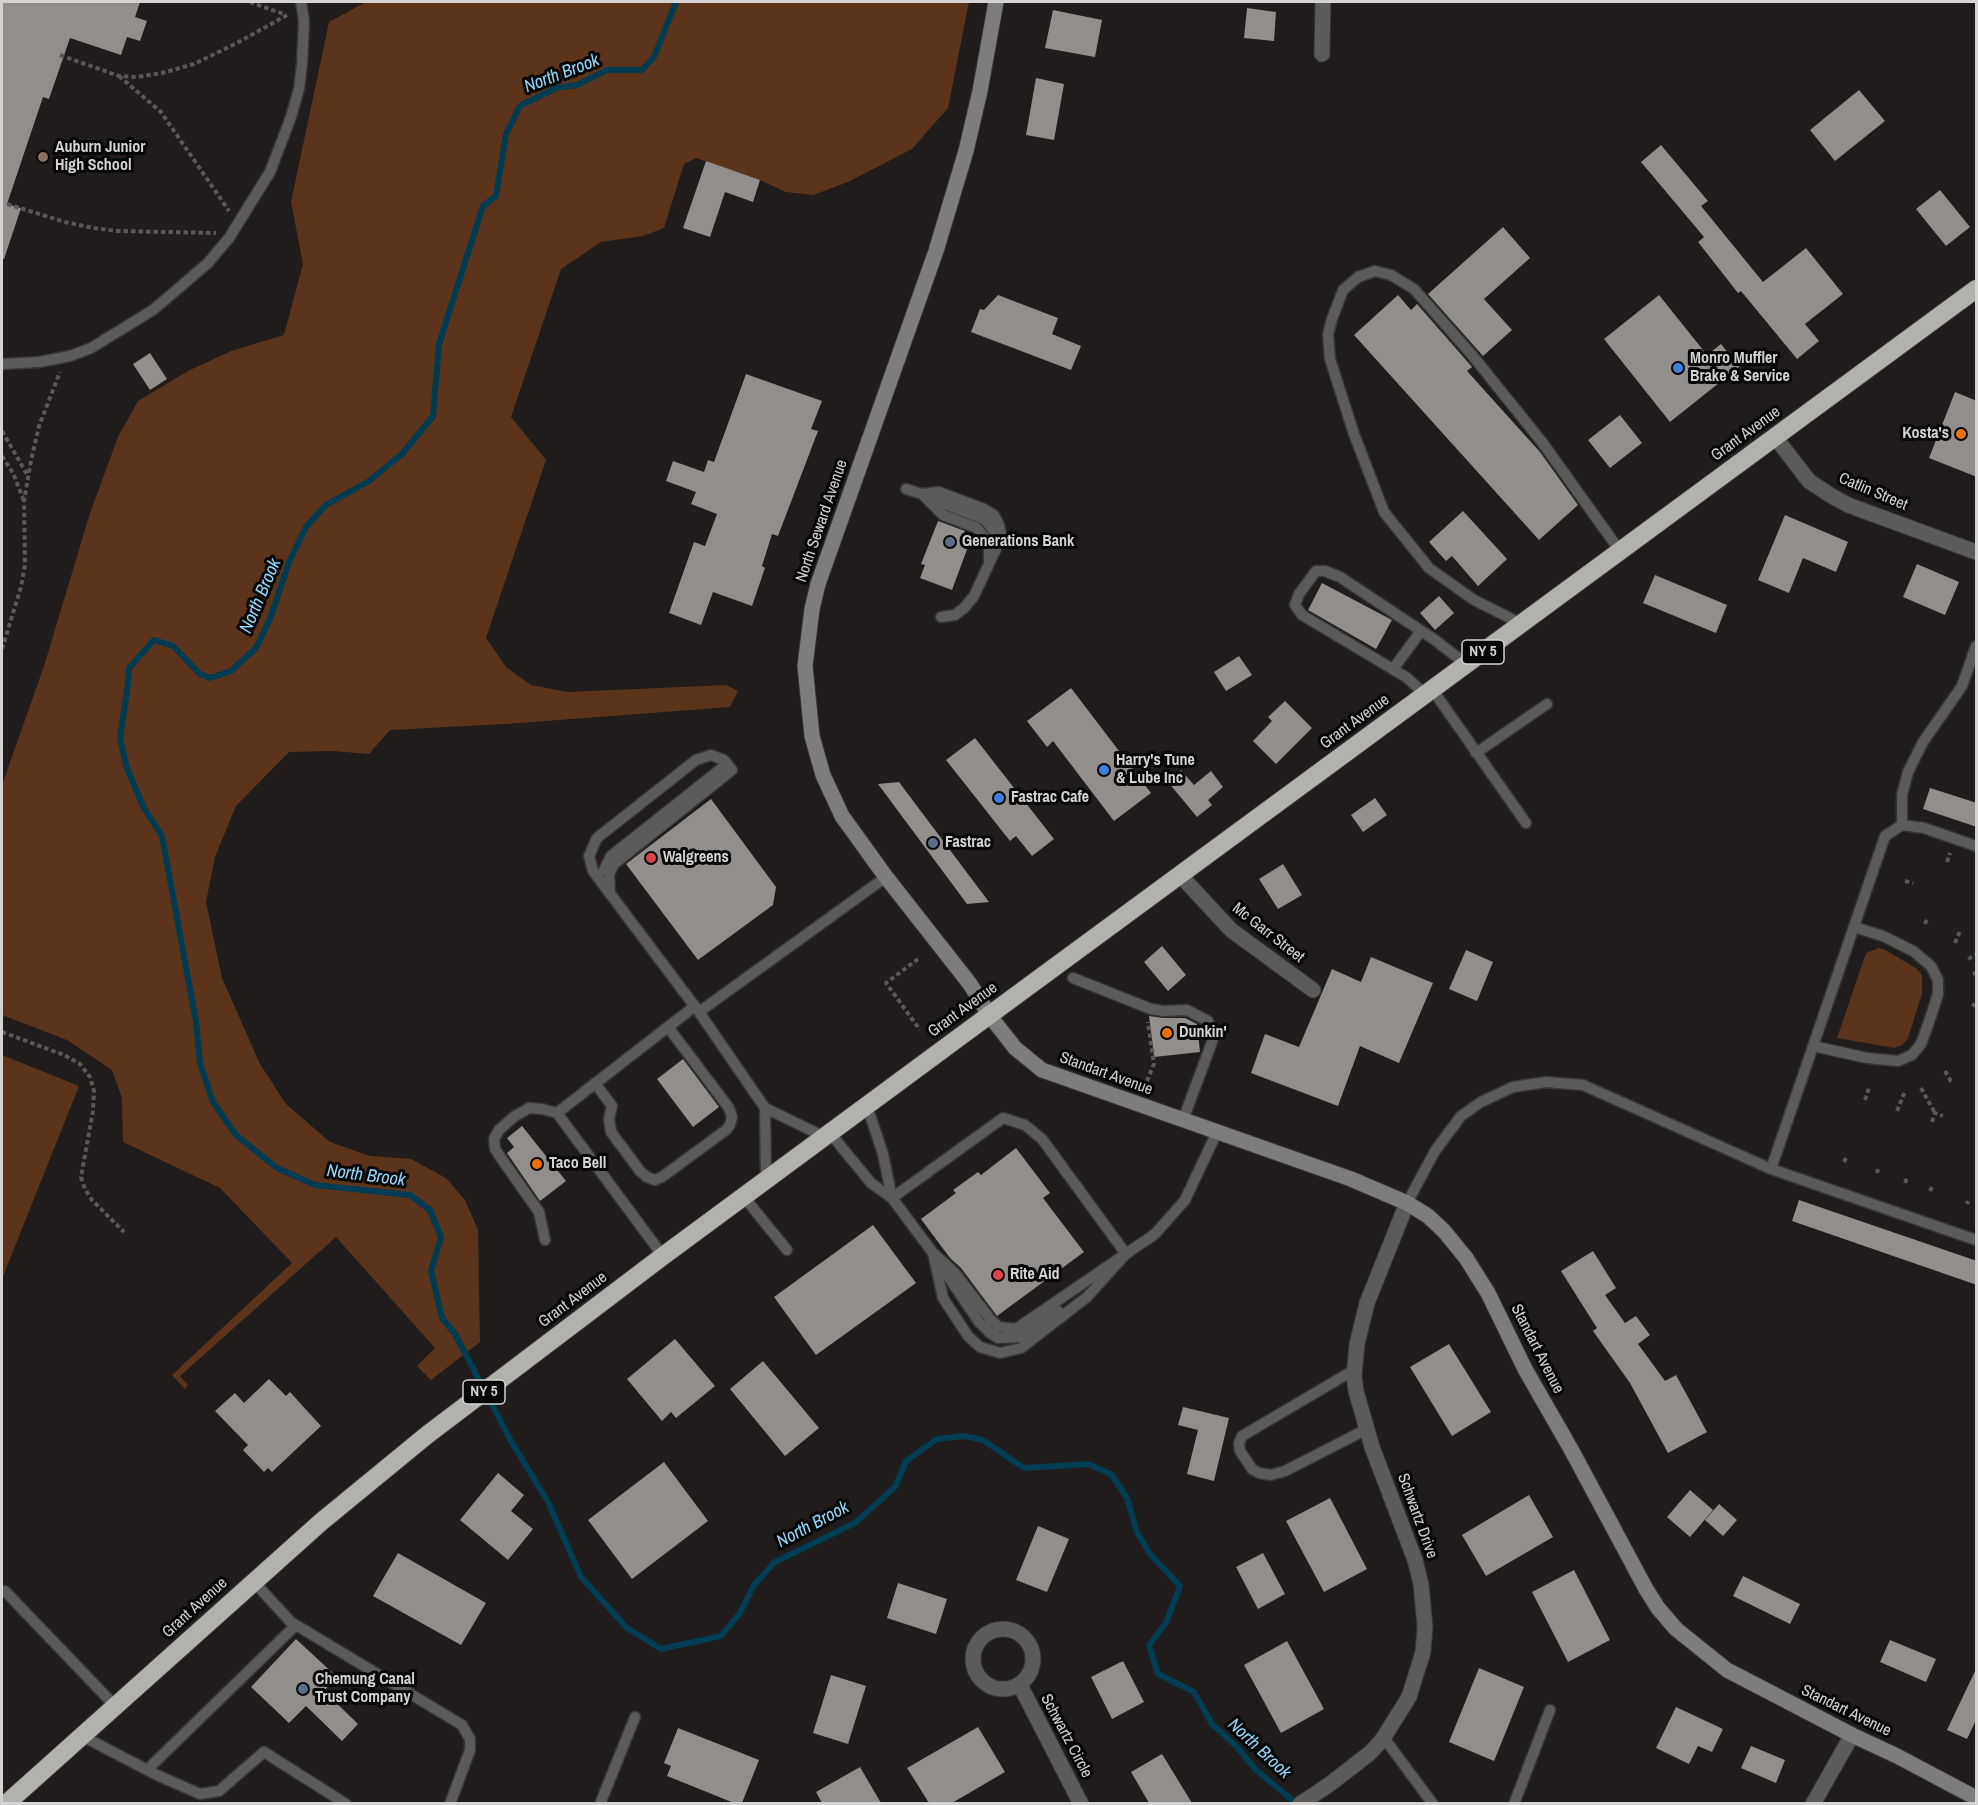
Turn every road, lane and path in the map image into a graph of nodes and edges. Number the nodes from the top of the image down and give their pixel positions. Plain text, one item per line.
1 (250, 2) edge
2 (301, 2) edge
3 (996, 2) edge
4 (1323, 2) edge
5 (287, 15) junction
6 (304, 21) junction
7 (1322, 54) dead end
8 (60, 55) dead end
9 (118, 76) junction
10 (7, 204) dead end
11 (235, 229) junction
12 (1977, 290) edge
13 (70, 356) junction
14 (2, 364) edge
15 (2, 431) edge
16 (1775, 437) junction
17 (2, 456) edge
18 (28, 476) junction
19 (906, 489) dead end
20 (922, 494) junction
21 (24, 501) junction
22 (1620, 551) junction
23 (1977, 552) edge
24 (989, 564) junction
25 (941, 617) dead end
26 (1522, 624) junction
27 (1421, 631) junction
28 (1977, 646) edge
29 (2, 649) edge
30 (1466, 664) junction
31 (1393, 669) junction
32 (1429, 692) junction
33 (1547, 704) dead end
34 (1476, 753) junction
35 (1526, 823) dead end
36 (1902, 825) junction
37 (1977, 846) edge
38 (1950, 853) dead end
39 (1947, 862) dead end
40 (1180, 875) junction
41 (886, 877) junction
42 (1905, 881) dead end
43 (1913, 884) dead end
44 (607, 890) junction
45 (1854, 927) junction
46 (1960, 931) dead end
47 (1955, 943) dead end
48 (1977, 955) edge
49 (918, 959) dead end
50 (1968, 959) dead end
51 (1073, 978) dead end
52 (1313, 990) dead end
53 (697, 1009) junction
54 (990, 1016) junction
55 (1147, 1016) dead end
56 (668, 1027) junction
57 (920, 1030) dead end
58 (2, 1032) edge
59 (1813, 1046) junction
60 (1945, 1071) dead end
61 (1954, 1082) dead end
62 (595, 1083) junction
63 (1144, 1088) dead end
64 (1869, 1088) dead end
65 (1921, 1088) dead end
66 (1905, 1091) dead end
67 (1865, 1100) dead end
68 (867, 1106) junction
69 (765, 1108) junction
70 (1898, 1111) dead end
71 (557, 1113) junction
72 (1935, 1113) junction
73 (1943, 1116) dead end
74 (1183, 1120) junction
75 (1932, 1122) dead end
76 (1217, 1132) junction
77 (828, 1135) junction
78 (1771, 1169) junction
79 (766, 1180) junction
80 (744, 1197) junction
81 (892, 1198) junction
82 (1407, 1203) junction
83 (124, 1233) dead end
84 (545, 1240) dead end
85 (1977, 1240) edge
86 (787, 1250) dead end
87 (933, 1253) junction
88 (1126, 1254) junction
89 (663, 1256) junction
90 (1110, 1271) junction
91 (1354, 1370) junction
92 (1367, 1429) junction
93 (254, 1582) junction
94 (5, 1591) dead end
95 (296, 1625) junction
96 (1020, 1685) junction
97 (115, 1706) junction
98 (1550, 1710) dead end
99 (635, 1717) dead end
100 (1852, 1735) junction
101 (82, 1736) junction
102 (1384, 1738) junction
103 (147, 1770) junction
104 (1977, 1798) edge
105 (6, 1803) edge
106 (346, 1803) edge
107 (450, 1803) edge
108 (600, 1803) edge
109 (1081, 1803) edge
110 (1299, 1803) edge
111 (1433, 1803) edge
112 (1514, 1803) edge
113 (1813, 1803) edge

1 - 5 path
2 - 6 lane
3 - 41 street, North Seward Avenue
4 - 7 street
5 - 6 path
5 - 9 path
6 - 11 lane
8 - 9 path
9 - 11 path
10 - 11 path
11 - 13 lane
12 - 16 highway, Grant Avenue / NY 5
13 - 14 lane
13 - 18 path
15 - 18 path
16 - 22 highway, Grant Avenue / NY 5
16 - 23 street, Catlin Street
17 - 21 path
18 - 21 path
19 - 20 lane
20 - 24 lane
20 - 24 lane
21 - 29 path
22 - 26 highway, Grant Avenue / NY 5
22 - 26 lane
24 - 25 lane
26 - 30 highway, Grant Avenue / NY 5
27 - 30 lane
27 - 31 lane
27 - 31 lane
28 - 36 lane
30 - 32 highway, Grant Avenue / NY 5
31 - 32 lane
32 - 34 lane
32 - 40 highway, Grant Avenue / NY 5
33 - 34 lane
34 - 35 lane
36 - 37 lane
36 - 45 lane
38 - 39 path
40 - 52 street, Mc Garr Street
40 - 54 highway, Grant Avenue / NY 5
41 - 53 lane
41 - 54 street, North Seward Avenue
42 - 43 path
44 - 44 lane
44 - 53 lane
45 - 59 lane
45 - 59 lane
46 - 47 path
48 - 50 path
49 - 57 path
51 - 74 lane
53 - 56 lane
53 - 69 lane
54 - 68 highway, Grant Avenue / NY 5
54 - 74 street, Standart Avenue
55 - 63 path
56 - 62 lane
56 - 62 lane
58 - 83 path
59 - 78 lane
60 - 61 path
62 - 71 lane
64 - 67 path
65 - 72 path
66 - 70 path
68 - 77 highway, Grant Avenue / NY 5
68 - 81 lane
69 - 77 lane
69 - 79 lane
71 - 84 lane
71 - 89 lane
72 - 73 path
72 - 75 path
74 - 76 street, Standart Avenue
76 - 82 street, Standart Avenue
76 - 88 lane
77 - 79 highway, Grant Avenue / NY 5
77 - 81 lane
78 - 82 lane
78 - 85 lane
79 - 80 highway, Grant Avenue / NY 5
80 - 86 lane
80 - 89 highway, Grant Avenue / NY 5
81 - 87 lane
81 - 88 lane
82 - 91 street, Schwartz Drive
82 - 100 street, Standart Avenue
87 - 88 lane
87 - 90 lane
87 - 90 lane
88 - 90 lane
89 - 93 highway, Grant Avenue / NY 5
91 - 92 street, Schwartz Drive
91 - 92 lane
92 - 102 street, Schwartz Drive
93 - 95 lane
93 - 97 highway, Grant Avenue / NY 5
94 - 97 lane
95 - 103 lane
95 - 107 lane
96 - 96 street, Schwartz Circle
96 - 109 street, Schwartz Circle
97 - 101 highway, Grant Avenue / NY 5
98 - 112 lane
99 - 108 lane
100 - 104 street, Standart Avenue
100 - 113 street
101 - 103 lane
101 - 105 highway, Grant Avenue / NY 5
102 - 110 street, Schwartz Drive
102 - 111 lane
103 - 106 lane

